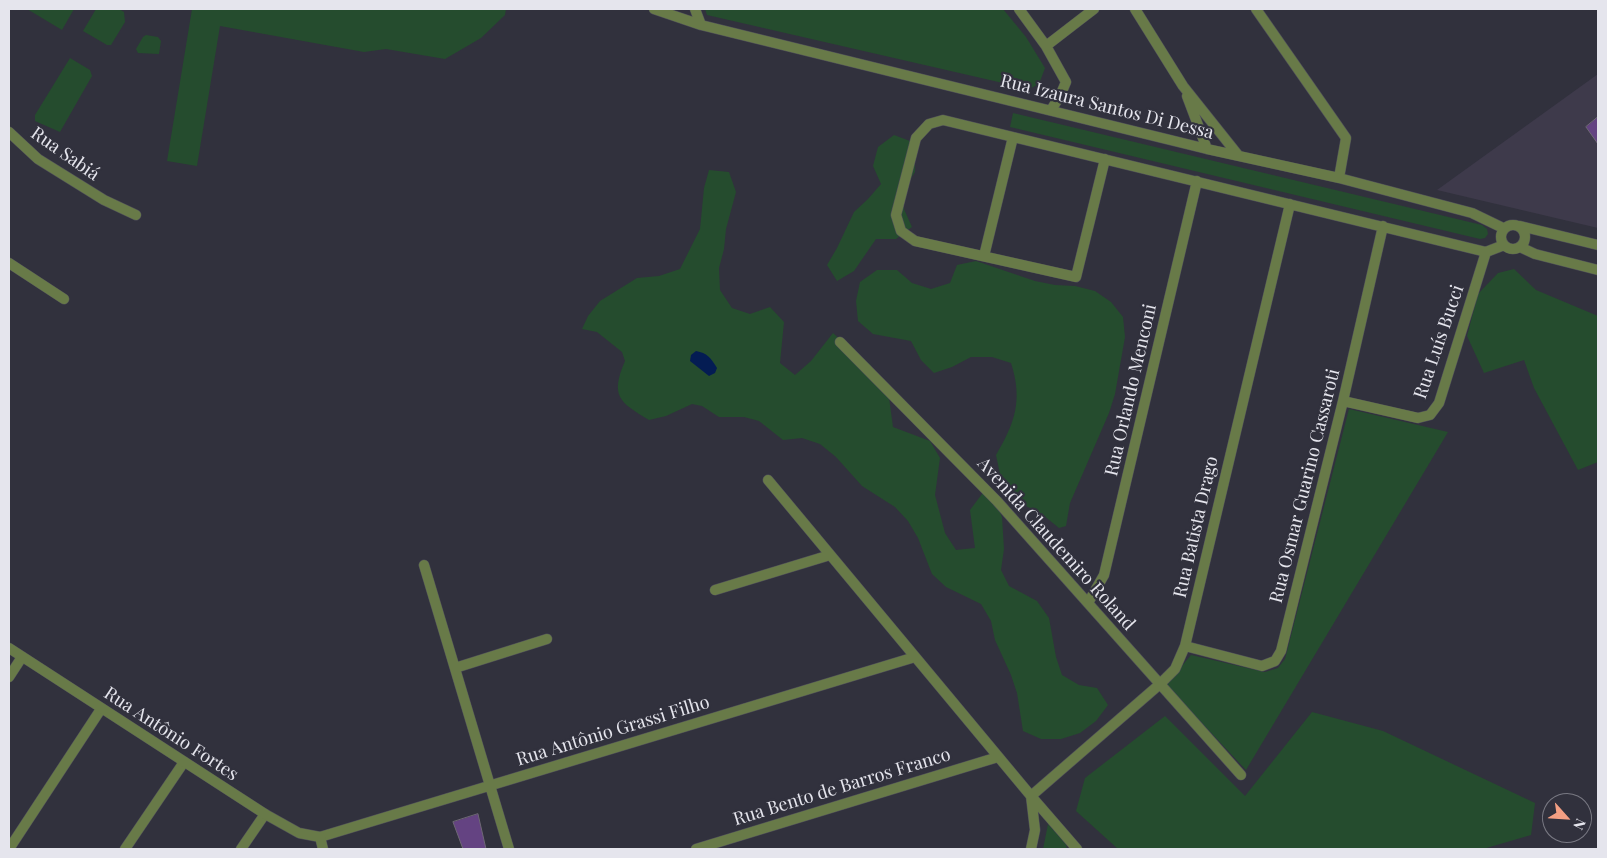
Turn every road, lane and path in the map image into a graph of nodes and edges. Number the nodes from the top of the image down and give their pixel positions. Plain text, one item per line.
1 (654, 9) edge
2 (695, 9) edge
3 (1019, 9) edge
4 (1094, 9) edge
5 (1134, 9) edge
6 (1256, 9) edge
7 (701, 25) junction
8 (1046, 46) junction
9 (1183, 86) junction
10 (1051, 110) junction
11 (9, 132) edge
12 (1013, 137) junction
13 (1207, 148) junction
14 (1238, 155) junction
15 (1105, 159) junction
16 (1339, 178) junction
17 (1197, 181) junction
18 (1290, 204) junction
19 (136, 215) dead end
20 (1384, 226) junction
21 (1520, 226) junction
22 (1504, 228) junction
23 (1504, 245) junction
24 (1598, 245) edge
25 (1520, 247) junction
26 (1486, 252) junction
27 (984, 256) junction
28 (9, 263) edge
29 (1598, 270) edge
30 (64, 299) dead end
31 (840, 342) dead end
32 (1343, 401) junction
33 (768, 480) dead end
34 (830, 555) junction
35 (424, 565) dead end
36 (715, 590) dead end
37 (1088, 603) junction
38 (547, 639) dead end
39 (1185, 646) junction
40 (9, 648) edge
41 (22, 656) junction
42 (915, 657) junction
43 (455, 668) junction
44 (9, 677) edge
45 (1160, 684) junction
46 (101, 709) junction
47 (998, 757) junction
48 (184, 762) junction
49 (1241, 774) dead end
50 (490, 785) junction
51 (1031, 796) junction
52 (265, 814) junction
53 (320, 837) junction
54 (1073, 847) edge
55 (9, 849) edge
56 (124, 849) edge
57 (241, 849) edge
58 (323, 849) edge
59 (509, 849) edge
60 (696, 849) edge
61 (1030, 849) edge

1 - 7 street, Rua Izaura Santos Di Dessa
2 - 7 street
3 - 8 street
4 - 8 street
5 - 9 street
6 - 16 street
7 - 10 street, Rua Izaura Santos Di Dessa
8 - 10 street
9 - 13 street
9 - 14 street
10 - 13 street, Rua Izaura Santos Di Dessa
11 - 19 street, Rua Sabiá
12 - 15 street
12 - 27 street
12 - 27 street
13 - 14 street, Rua Izaura Santos Di Dessa
14 - 16 street, Rua Izaura Santos Di Dessa
15 - 17 street
15 - 27 street
16 - 22 street, Rua Izaura Santos Di Dessa
17 - 18 street
17 - 37 street, Rua Orlando Menconi
18 - 20 street
18 - 39 street, Rua Batista Drago
20 - 26 street
20 - 32 street, Rua Osmar Guarino Cassaroti
21 - 22 street
21 - 24 street
21 - 25 street
22 - 23 street
23 - 25 street
23 - 26 street
25 - 29 street
26 - 32 street, Rua Luís Bucci
28 - 30 street
31 - 37 street, Avenida Claudemiro Roland
32 - 39 street, Rua Osmar Guarino Cassaroti
33 - 34 street
34 - 36 street
34 - 42 street
35 - 43 street
37 - 45 street, Avenida Claudemiro Roland
38 - 43 street
39 - 45 street, Rua Batista Drago
40 - 41 street, Rua Antônio Fortes
41 - 44 street
41 - 46 street, Rua Antônio Fortes
42 - 47 street
42 - 50 street, Rua Antônio Grassi Filho
43 - 50 street
45 - 49 street, Avenida Claudemiro Roland
45 - 51 street, Rua Batista Drago
46 - 48 street, Rua Antônio Fortes
46 - 55 street
47 - 51 street
47 - 60 street, Rua Bento de Barros Franco
48 - 52 street, Rua Antônio Fortes
48 - 56 street
50 - 53 street, Rua Antônio Grassi Filho
50 - 59 street
51 - 54 street
51 - 61 street
52 - 53 street, Rua Antônio Fortes
52 - 57 street
53 - 58 street

